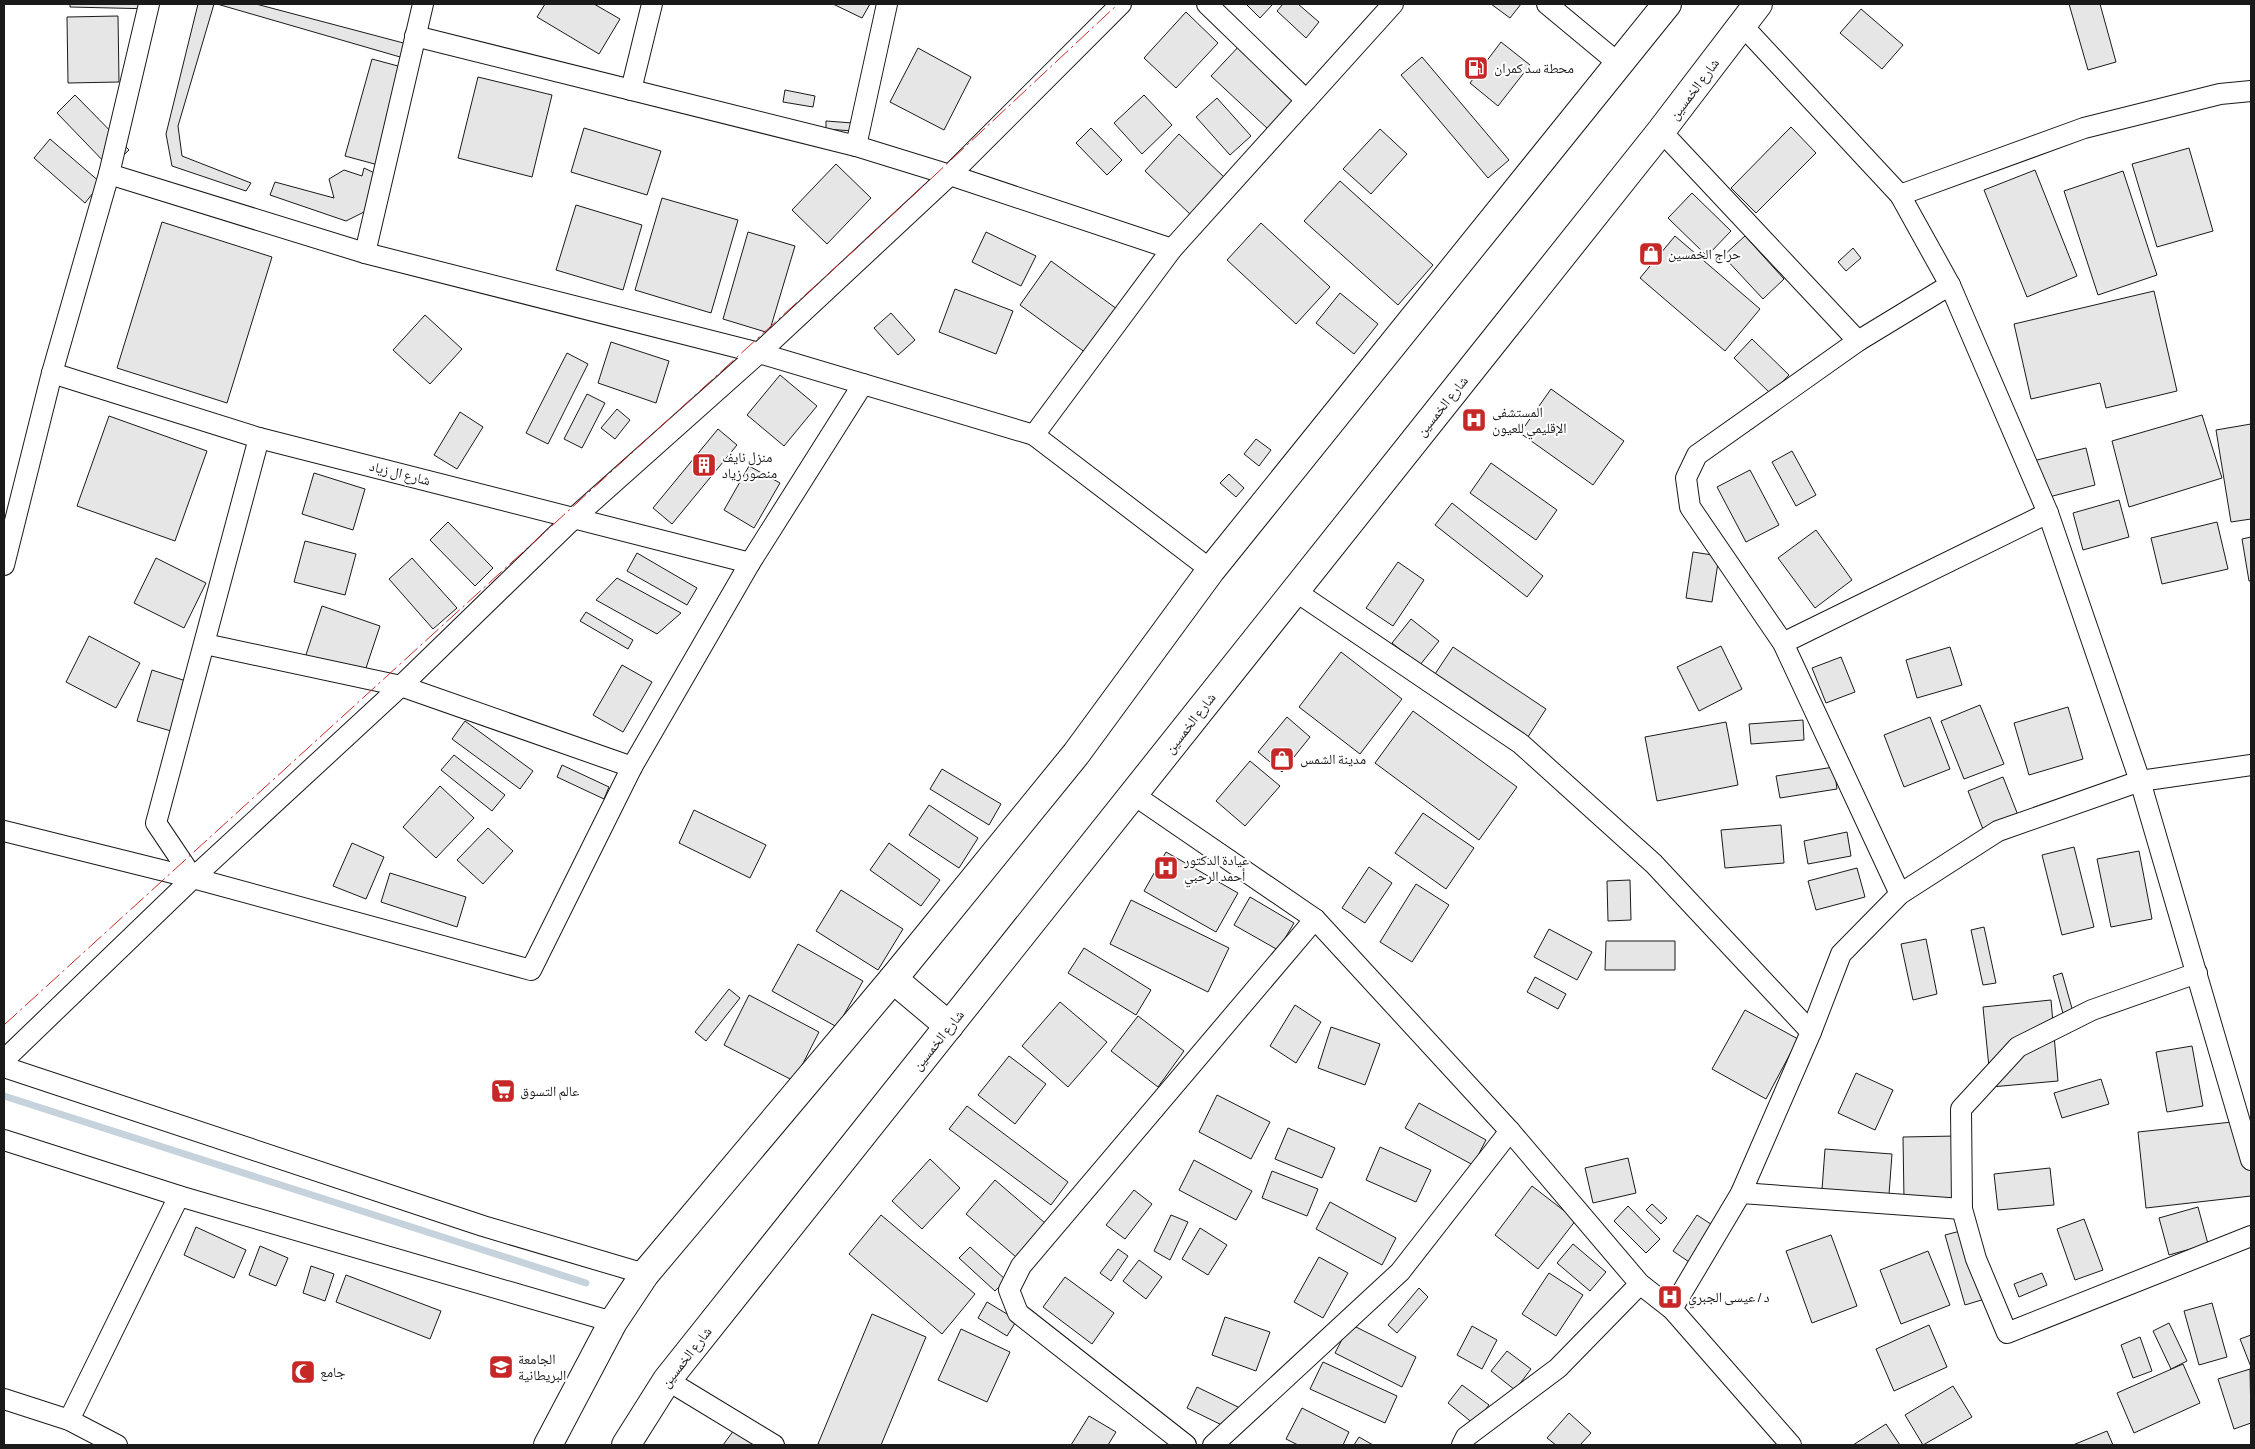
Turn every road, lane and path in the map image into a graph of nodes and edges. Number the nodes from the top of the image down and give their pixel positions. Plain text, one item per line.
1 (149, 4) edge
2 (423, 4) edge
3 (652, 4) edge
4 (887, 4) edge
5 (1121, 4) edge
6 (1207, 4) edge
7 (1393, 4) edge
8 (1548, 4) edge
9 (1667, 4) edge
10 (1750, 14) edge
11 (415, 36) junction
12 (1618, 63) junction
13 (632, 90) junction
14 (2251, 91) edge
15 (1306, 100) junction
16 (1661, 131) junction
17 (856, 146) junction
18 (109, 174) junction
19 (950, 175) junction
20 (1900, 195) junction
21 (1172, 249) junction
22 (364, 253) junction
23 (1950, 285) junction
24 (1858, 341) junction
25 (758, 353) junction
26 (52, 373) junction
27 (863, 384) junction
28 (1034, 435) junction
29 (259, 438) junction
30 (2048, 513) junction
31 (574, 518) junction
32 (750, 564) junction
33 (4, 565) edge
34 (1211, 570) junction
35 (1294, 590) junction
36 (1783, 643) junction
37 (205, 644) junction
38 (401, 686) junction
39 (2251, 765) edge
40 (632, 768) junction
41 (2140, 781) junction
42 (1134, 795) junction
43 (4, 831) edge
44 (193, 878) junction
45 (1900, 894) junction
46 (1315, 919) junction
47 (2197, 973) junction
48 (893, 979) junction
49 (949, 1026) junction
50 (1811, 1032) junction
51 (4, 1060) edge
52 (4, 1067) edge
53 (1510, 1131) junction
54 (4, 1140) edge
55 (2251, 1160) edge
56 (1741, 1193) junction
57 (179, 1196) junction
58 (1962, 1209) junction
59 (2251, 1236) edge
60 (645, 1274) junction
61 (1640, 1284) junction
62 (1672, 1309) junction
63 (614, 1322) junction
64 (667, 1380) junction
65 (4, 1399) edge
66 (69, 1420) junction
67 (117, 1445) edge
68 (548, 1445) edge
69 (626, 1445) edge
70 (774, 1445) edge
71 (1186, 1445) edge
72 (1213, 1445) edge
73 (1462, 1445) edge
74 (1791, 1445) edge

1 - 18 street
2 - 11 street
3 - 13 street
4 - 17 street
5 - 19 street
6 - 15 street
7 - 15 street
8 - 12 street
9 - 12 main road
10 - 16 main road, شارع الخمسين
10 - 20 street
11 - 13 street
11 - 22 street
12 - 34 main road
13 - 17 street
14 - 20 street
15 - 21 street
16 - 24 street
16 - 35 main road, شارع الخمسين
17 - 19 street
18 - 22 street
18 - 26 street
19 - 21 street
19 - 25 street
20 - 23 street
21 - 28 street
22 - 25 street
23 - 24 street
23 - 30 street
24 - 36 street
25 - 27 street
25 - 31 street
26 - 29 street, شارع ال زياد
26 - 33 street
27 - 28 street
27 - 32 street
28 - 34 street
29 - 31 street, شارع ال زياد
29 - 37 street
30 - 36 street
30 - 41 street
31 - 32 street, شارع ال زياد
31 - 38 street
32 - 40 street
34 - 48 main road
35 - 42 main road, شارع الخمسين
35 - 50 street
36 - 45 street
37 - 38 street
37 - 44 street
38 - 40 street
38 - 44 street
39 - 41 street
40 - 44 street
41 - 45 street
41 - 47 street
42 - 46 street
42 - 49 main road, شارع الخمسين
43 - 44 street
44 - 51 street
45 - 50 street
46 - 53 street
46 - 71 street
47 - 55 street
47 - 58 street
48 - 49 main road
48 - 60 main road
49 - 64 main road, شارع الخمسين
50 - 56 street
52 - 60 street
53 - 61 street
53 - 72 street
54 - 57 street
56 - 58 street
56 - 62 street
57 - 63 street
57 - 66 street
58 - 59 street
60 - 63 main road
61 - 62 street
61 - 73 street
62 - 74 street
63 - 68 main road
64 - 69 main road, شارع الخمسين
64 - 70 street
65 - 66 street
66 - 67 street

